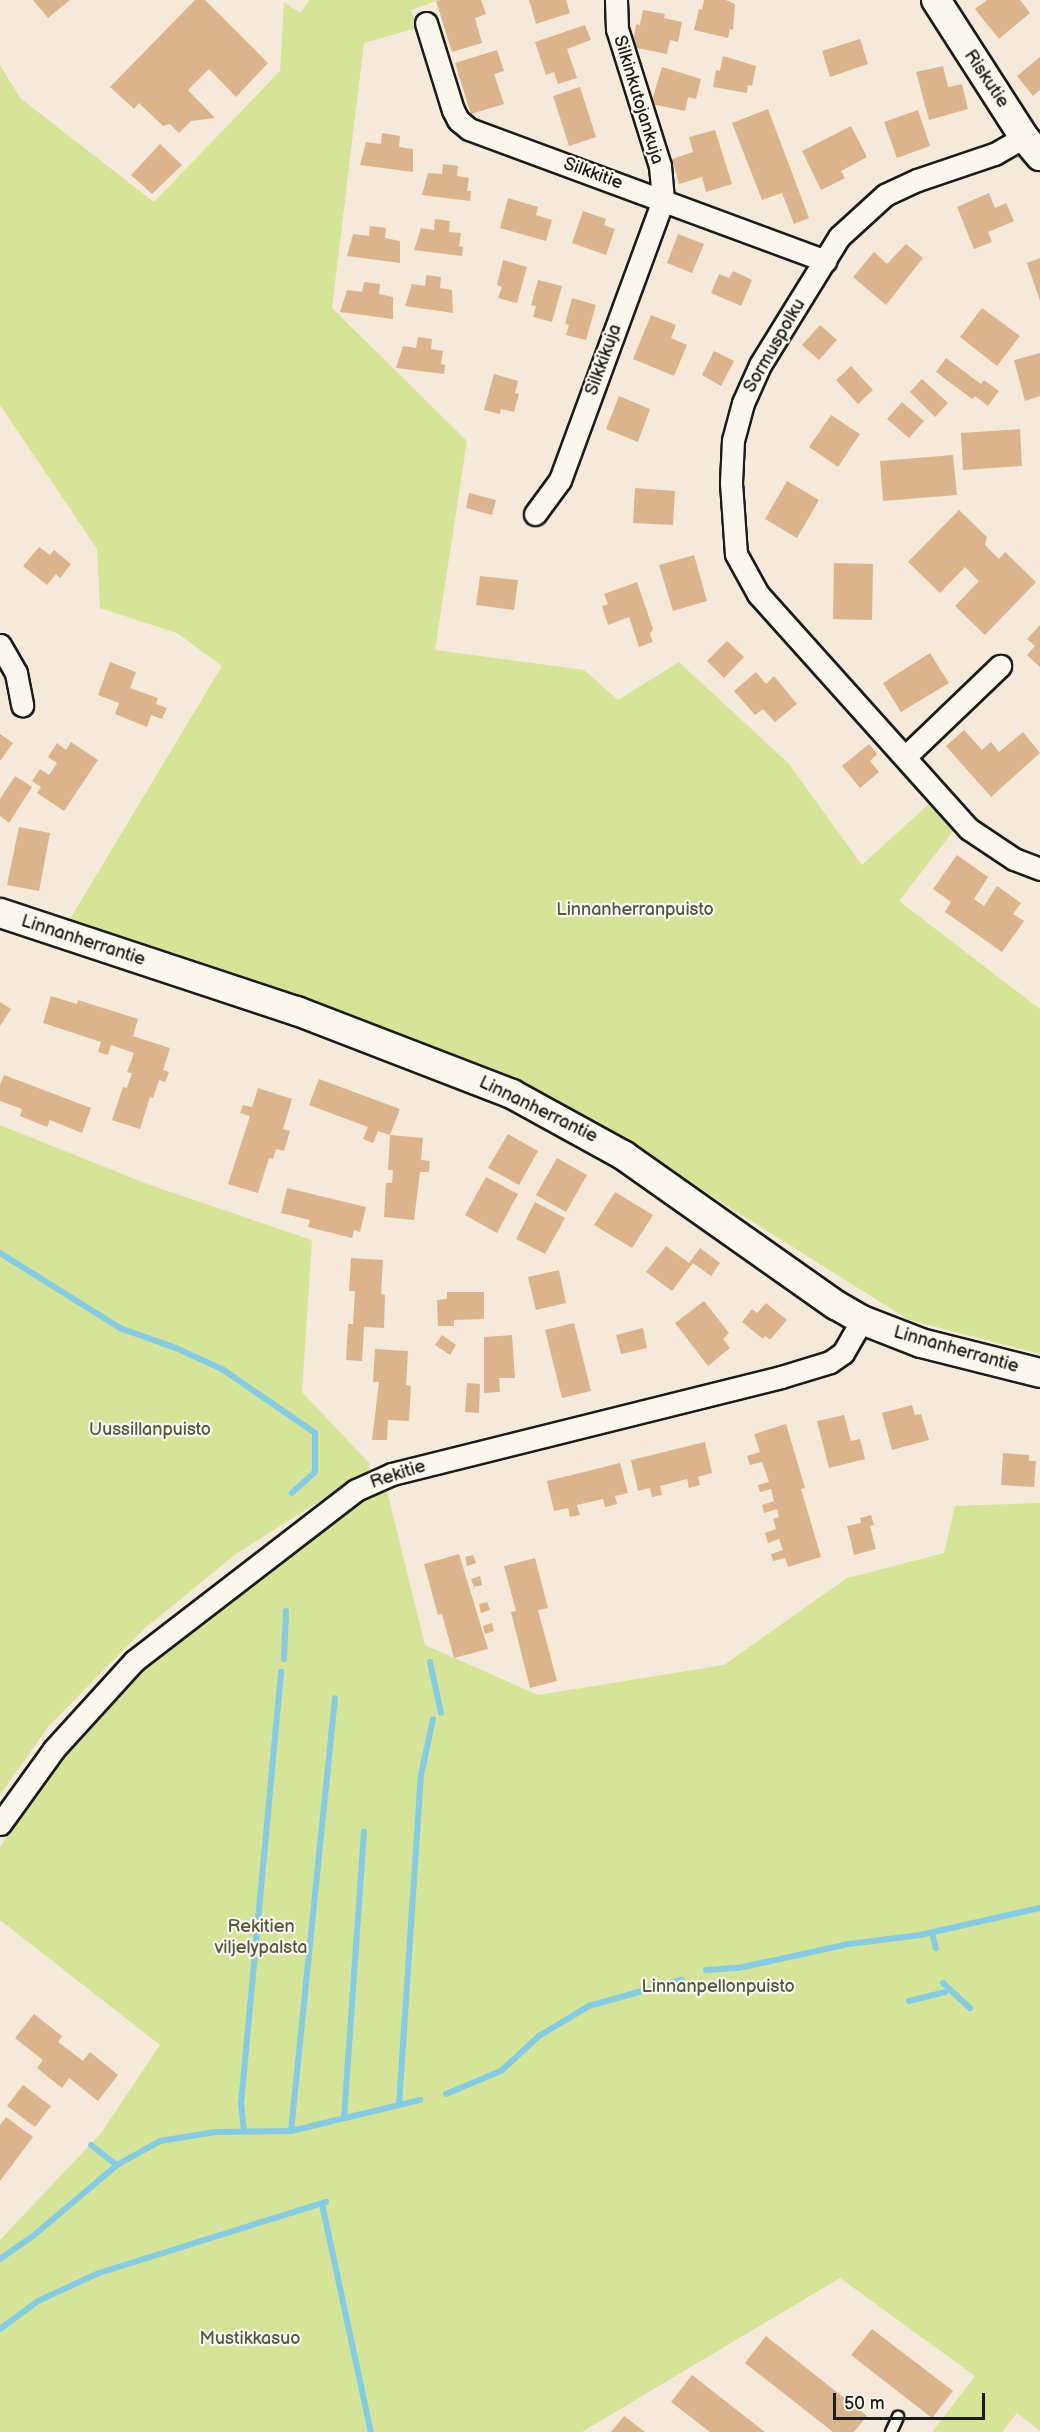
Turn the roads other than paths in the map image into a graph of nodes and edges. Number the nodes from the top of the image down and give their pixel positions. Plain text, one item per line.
1 (616, 0) edge
2 (936, 0) edge
3 (426, 23) dead end
4 (1032, 147) edge
5 (663, 200) junction
6 (825, 261) junction
7 (535, 514) dead end
8 (0, 645) edge
9 (1000, 666) dead end
10 (22, 705) dead end
11 (905, 757) junction
12 (1040, 869) edge
13 (0, 913) edge
14 (862, 1320) junction
15 (1040, 1373) edge
16 (0, 1824) edge
17 (898, 2417) dead end
18 (891, 2432) edge

1 - 5 street, Silkinkutojankuja
2 - 4 street, Riskutie
3 - 5 street, Silkkitie
4 - 6 street, Sormuspolku
5 - 6 street, Silkkitie
5 - 7 street, Silkkikuja
6 - 11 street, Sormuspolku
8 - 10 street
9 - 11 street
11 - 12 street, Sormuspolku
13 - 14 street, Linnanherrantie
14 - 15 street, Linnanherrantie
14 - 16 street, Rekitie
17 - 18 lane

